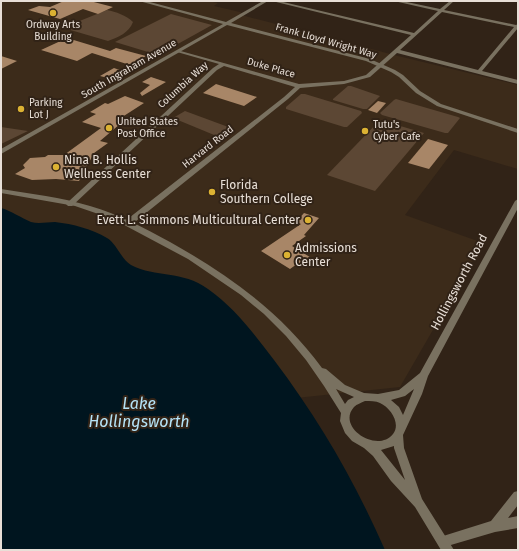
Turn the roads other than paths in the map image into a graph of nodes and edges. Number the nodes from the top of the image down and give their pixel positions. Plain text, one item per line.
1 (141, 1) edge
2 (266, 1) edge
3 (274, 1) edge
4 (396, 1) edge
5 (452, 1) edge
6 (441, 11) junction
7 (228, 24) junction
8 (518, 26) edge
9 (414, 34) junction
10 (179, 51) junction
11 (396, 51) junction
12 (223, 64) junction
13 (380, 65) junction
14 (479, 72) junction
15 (518, 82) edge
16 (299, 86) junction
17 (518, 131) edge
18 (1, 152) edge
19 (1, 191) edge
20 (518, 201) edge
21 (70, 204) junction
22 (128, 223) junction
23 (317, 367) junction
24 (423, 376) junction
25 (364, 397) junction
26 (378, 398) junction
27 (345, 412) junction
28 (400, 432) junction
29 (367, 444) junction
30 (518, 496) edge
31 (419, 503) junction
32 (518, 522) edge
33 (495, 526) junction
34 (446, 546) edge

1 - 7 street, Frank Lloyd Wright Way
2 - 7 street, South Ingraham Avenue
3 - 9 street
4 - 6 street
5 - 6 street, Duke Place
6 - 8 street
6 - 9 street, Duke Place
7 - 10 street, South Ingraham Avenue
7 - 13 street, Frank Lloyd Wright Way
8 - 14 street
9 - 11 street, Duke Place
10 - 12 street, Duke Place
10 - 18 street, South Ingraham Avenue
11 - 13 street, Duke Place
11 - 14 street
12 - 16 street, Duke Place
12 - 21 street, Columbia Way
13 - 16 street, Duke Place
13 - 17 street, Frank Lloyd Wright Way
14 - 15 street
16 - 22 street, Harvard Road
19 - 21 street
20 - 24 street, Hollingsworth Road
21 - 22 street
22 - 23 street
23 - 25 street
23 - 27 street
24 - 26 street, Hollingsworth Road
24 - 28 street, Hollingsworth Road
25 - 26 street
25 - 27 street
26 - 28 street
27 - 29 street
28 - 29 street
28 - 31 street
29 - 31 street
30 - 33 street
31 - 34 street
32 - 33 street
33 - 34 street

